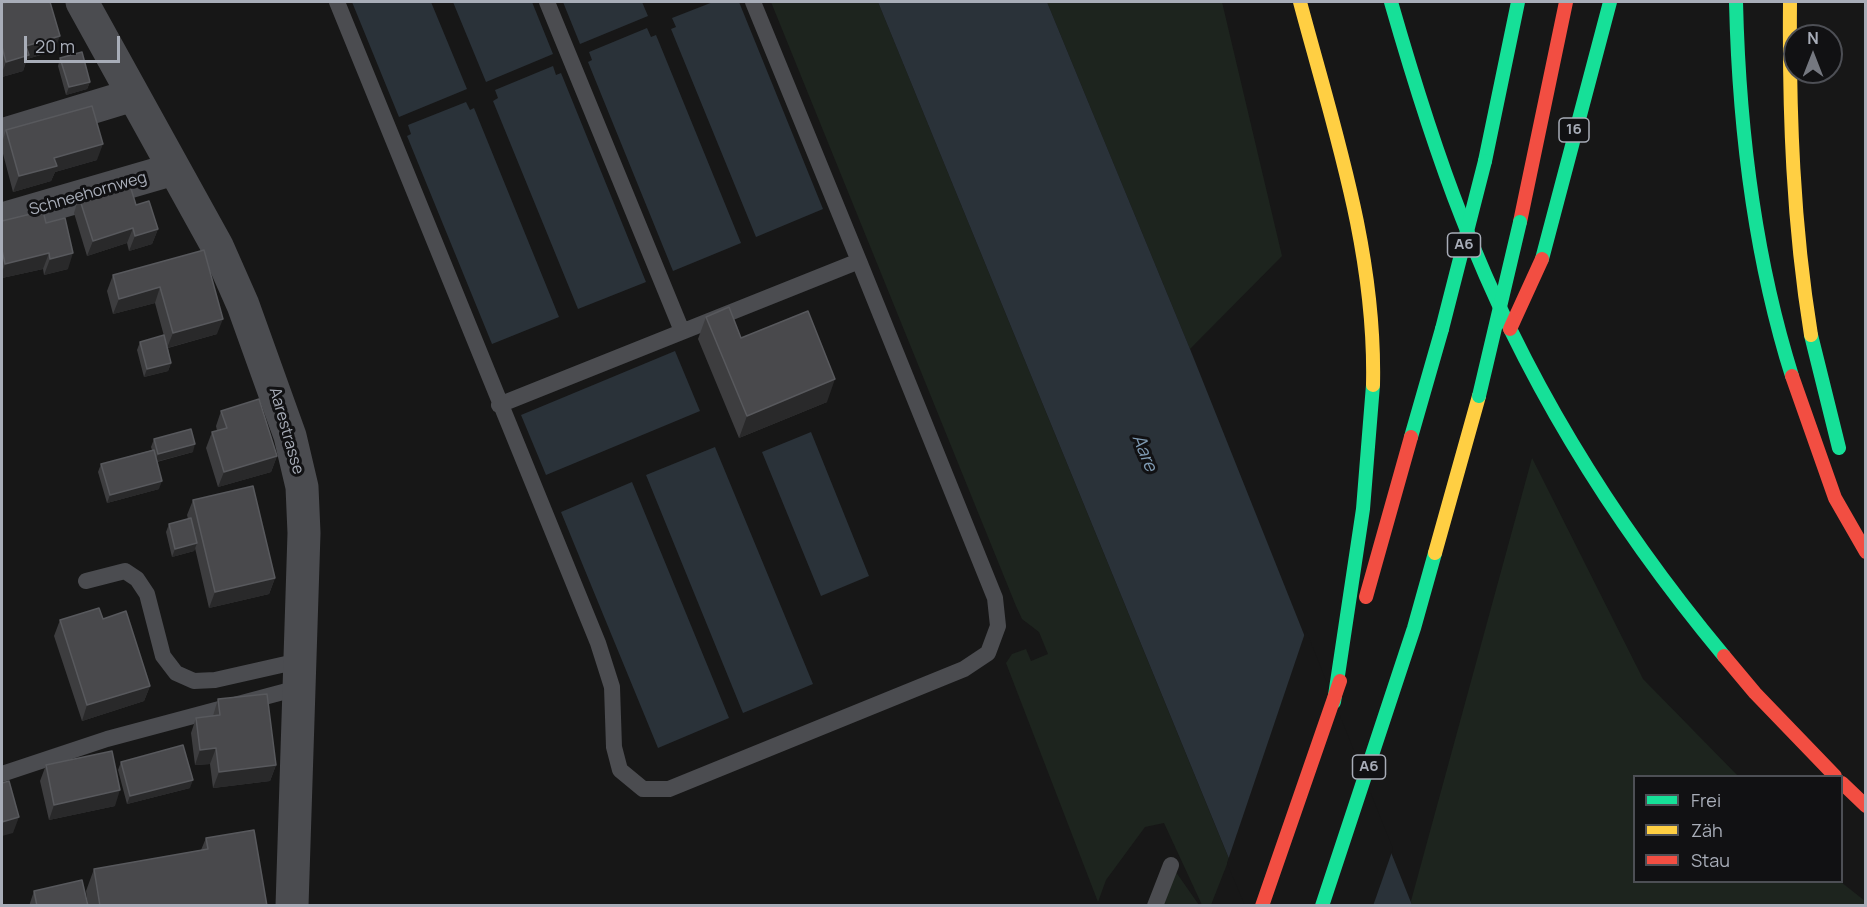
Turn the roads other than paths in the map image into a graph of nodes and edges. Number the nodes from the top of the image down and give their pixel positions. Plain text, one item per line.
1 (82, 2) edge
2 (337, 2) edge
3 (547, 2) edge
4 (753, 2) edge
5 (1300, 2) edge
6 (1391, 2) edge
7 (1518, 2) edge
8 (1566, 2) edge
9 (1610, 2) edge
10 (1736, 2) edge
11 (1790, 2) edge
12 (134, 95) junction
13 (2, 135) edge
14 (174, 169) junction
15 (2, 219) edge
16 (859, 261) junction
17 (682, 330) junction
18 (1479, 396) junction
19 (499, 405) junction
20 (1844, 465) dead end
21 (1866, 552) edge
22 (86, 581) dead end
23 (299, 674) junction
24 (1334, 702) junction
25 (2, 774) edge
26 (1833, 775) edge
27 (1843, 784) edge
28 (1866, 806) edge
29 (1171, 865) dead end
30 (292, 906) edge
31 (1155, 906) edge
32 (1262, 906) edge
33 (1322, 906) edge

1 - 12 street, Aarestrasse
2 - 19 lane
3 - 17 lane
4 - 16 lane
5 - 24 highway
6 - 26 highway
7 - 24 highway, A6, bridge
8 - 18 highway, A6, bridge
9 - 18 highway, 16, bridge
10 - 21 highway
11 - 20 highway
12 - 13 street
12 - 14 street, Aarestrasse
14 - 15 street, Schneehornweg
14 - 23 street, Aarestrasse
16 - 17 lane
16 - 19 lane
17 - 19 lane
18 - 33 highway, A6
22 - 23 lane
23 - 25 lane
23 - 30 street, Aarestrasse
24 - 32 highway, A6
27 - 28 highway
29 - 31 lane

